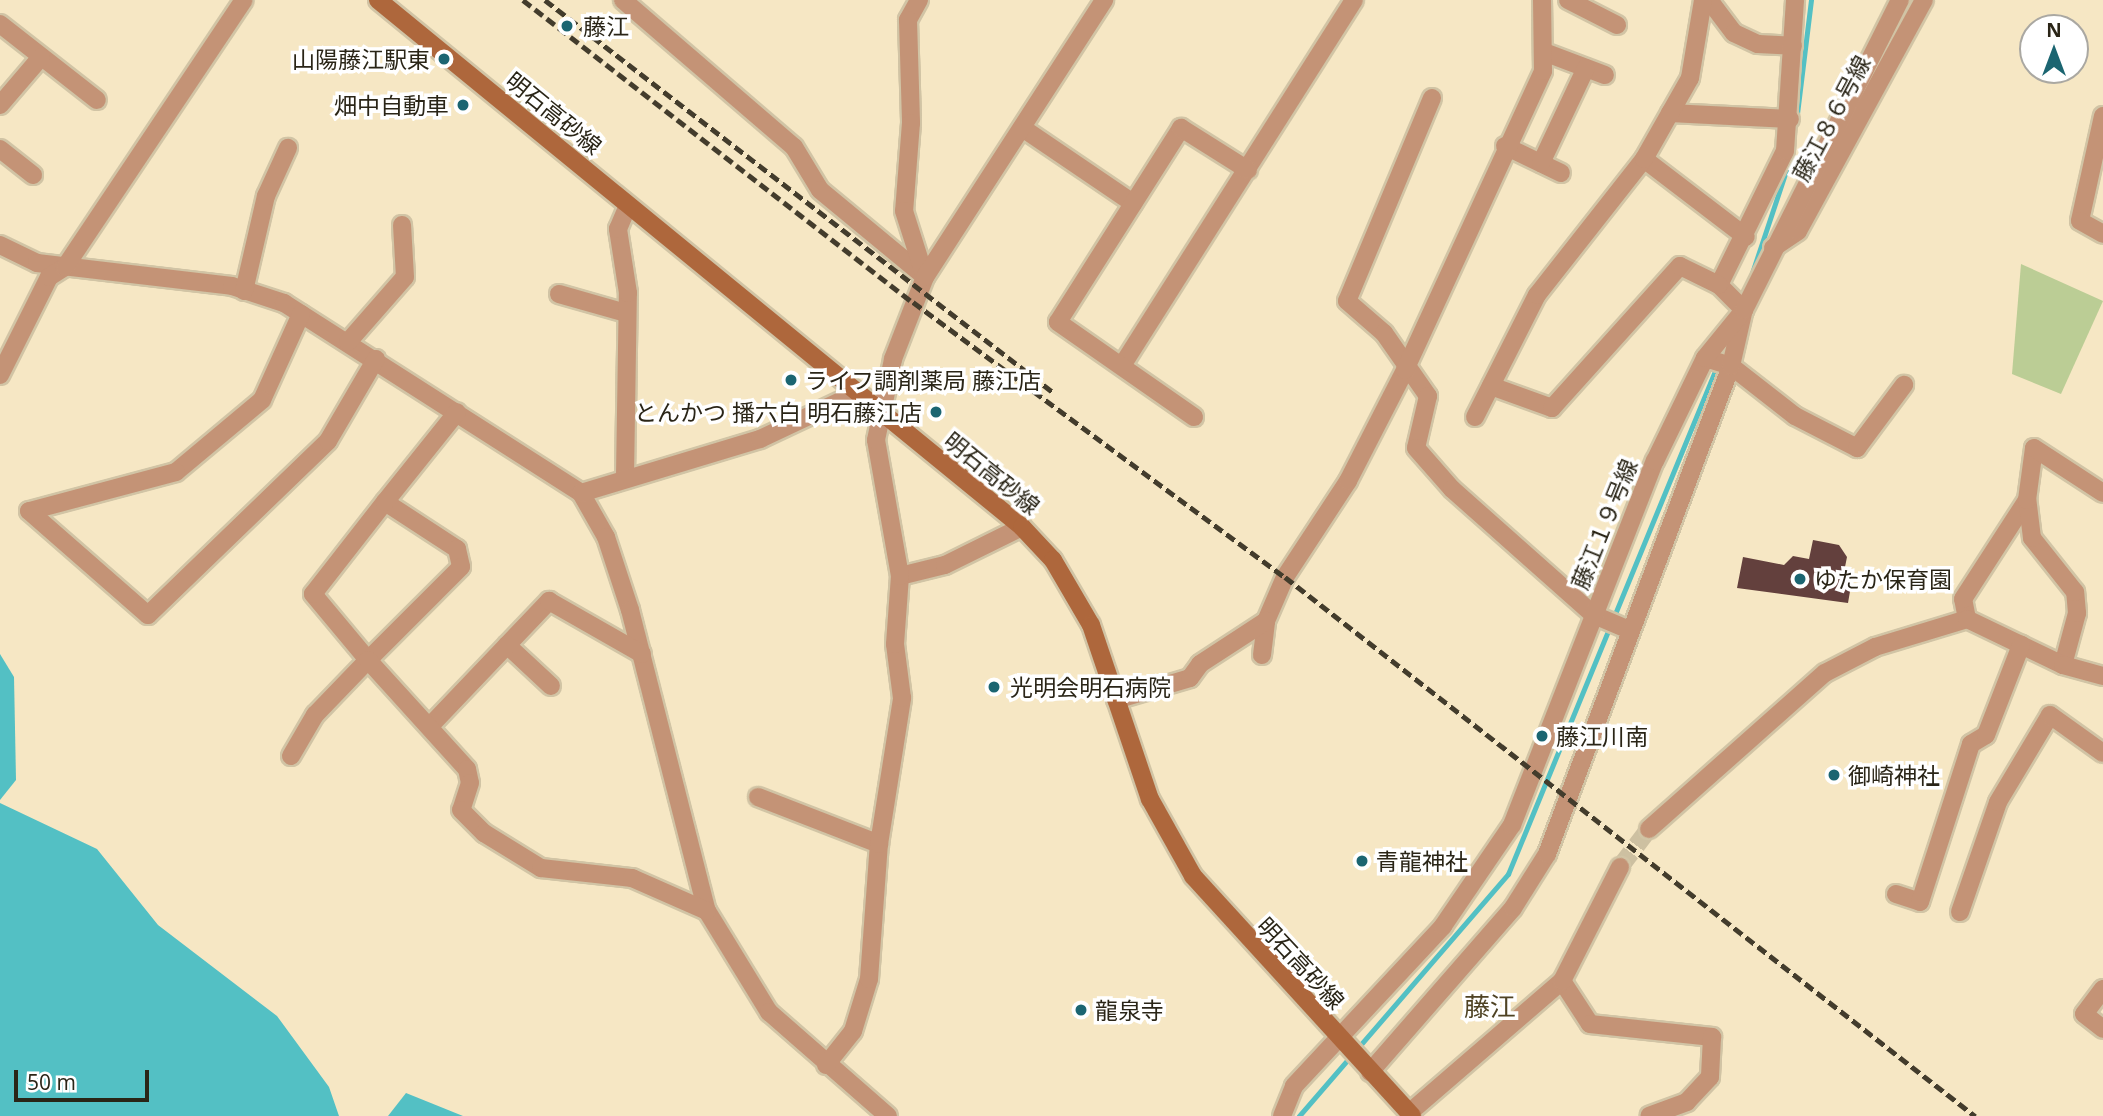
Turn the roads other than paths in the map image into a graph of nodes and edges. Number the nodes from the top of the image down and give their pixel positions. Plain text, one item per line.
1 (244, 0) edge
2 (378, 0) edge
3 (623, 0) edge
4 (919, 0) edge
5 (1104, 0) edge
6 (1354, 0) edge
7 (1542, 0) edge
8 (1568, 0) edge
9 (1703, 0) edge
10 (1709, 0) edge
11 (1795, 0) edge
12 (1900, 0) edge
13 (1924, 0) edge
14 (0, 24) edge
15 (1617, 25) dead end
16 (1793, 46) junction
17 (1544, 52) junction
18 (41, 57) junction
19 (1586, 68) junction
20 (1605, 75) dead end
21 (1432, 98) dead end
22 (97, 100) dead end
23 (0, 105) edge
24 (1670, 113) junction
25 (2103, 116) edge
26 (1790, 119) junction
27 (1024, 129) junction
28 (1504, 146) junction
29 (288, 148) dead end
30 (0, 149) edge
31 (1644, 159) junction
32 (1541, 163) junction
33 (1248, 170) junction
34 (1561, 173) dead end
35 (33, 175) dead end
36 (1133, 203) junction
37 (628, 206) junction
38 (402, 225) dead end
39 (2103, 234) edge
40 (1746, 237) junction
41 (0, 245) edge
42 (1771, 250) junction
43 (65, 267) junction
44 (925, 277) junction
45 (1720, 285) junction
46 (244, 290) junction
47 (559, 294) dead end
48 (1744, 310) junction
49 (625, 313) junction
50 (301, 314) junction
51 (8, 336) edge
52 (348, 342) junction
53 (1705, 358) junction
54 (376, 359) junction
55 (1123, 365) junction
56 (1731, 366) junction
57 (1405, 370) junction
58 (0, 375) edge
59 (1904, 385) dead end
60 (1491, 386) junction
61 (855, 394) junction
62 (457, 412) junction
63 (879, 416) junction
64 (1194, 417) dead end
65 (1475, 417) dead end
66 (625, 476) junction
67 (581, 493) junction
68 (2103, 493) edge
69 (2027, 500) junction
70 (386, 502) junction
71 (1022, 527) junction
72 (900, 576) junction
73 (1594, 615) junction
74 (1968, 619) junction
75 (1266, 621) junction
76 (1630, 630) junction
77 (507, 645) junction
78 (2021, 645) junction
79 (642, 654) junction
80 (1262, 655) dead end
81 (368, 660) junction
82 (2063, 666) junction
83 (2103, 676) edge
84 (551, 686) dead end
85 (1116, 700) junction
86 (430, 726) junction
87 (2103, 753) edge
88 (291, 756) dead end
89 (758, 797) dead end
90 (1649, 829) tunnel mouth
91 (879, 844) junction
92 (1620, 867) tunnel mouth
93 (1896, 894) dead end
94 (707, 911) junction
95 (1960, 912) dead end
96 (1562, 981) junction
97 (2103, 989) edge
98 (2103, 1029) edge
99 (1343, 1043) junction
100 (826, 1065) junction
101 (1366, 1068) junction
102 (1410, 1115) edge
103 (888, 1116) edge
104 (1282, 1116) edge
105 (1649, 1116) edge

1 - 43 street
2 - 37 main road, 明石高砂線
3 - 44 street
4 - 44 street
5 - 27 street
6 - 33 street
7 - 17 street
8 - 15 street
9 - 24 street
10 - 16 street
11 - 16 street
12 - 42 street
13 - 42 street, 藤江８６号線
14 - 18 street
16 - 26 street
17 - 19 street
17 - 28 street
18 - 22 street
18 - 23 street
19 - 20 street
19 - 32 street
21 - 57 street
24 - 26 street
24 - 31 street
25 - 39 street
26 - 40 street
27 - 36 street
27 - 44 street
28 - 32 street
28 - 57 street
29 - 46 street
30 - 35 street
31 - 40 street
31 - 60 street
32 - 34 street
33 - 36 street
33 - 55 street
36 - 55 street
37 - 49 street
37 - 61 main road, 明石高砂線
38 - 52 street
40 - 45 street
41 - 43 street
42 - 48 street
43 - 46 street
43 - 51 street
44 - 63 street
45 - 48 street
45 - 60 street
46 - 50 street
47 - 49 street
48 - 53 street, 藤江１９号線
48 - 56 street
49 - 66 street
50 - 52 street
50 - 54 street
51 - 58 street
52 - 54 street
53 - 56 street
53 - 73 street, 藤江１９号線
54 - 62 street
55 - 64 street
56 - 59 street
56 - 76 street
57 - 73 street
57 - 75 street
60 - 65 street
61 - 63 main road, 明石高砂線
61 - 66 street
62 - 67 street
62 - 70 street
63 - 71 main road, 明石高砂線
63 - 72 street
66 - 67 street
67 - 79 street
68 - 69 street
69 - 74 street
69 - 82 street
70 - 81 street
70 - 81 street
71 - 72 street
71 - 85 main road, 明石高砂線
72 - 91 street
73 - 76 street
73 - 99 street, 藤江１９号線
74 - 78 street
74 - 90 street
75 - 80 street
75 - 85 street
76 - 101 street
77 - 79 street
77 - 84 street
77 - 86 street
78 - 82 street
78 - 93 street
79 - 94 street
81 - 86 street
81 - 88 street
82 - 83 street
85 - 99 main road, 明石高砂線
86 - 94 street
87 - 95 street
89 - 91 street
91 - 100 street
92 - 96 street
94 - 100 street
96 - 102 street
96 - 105 street
97 - 98 street
99 - 101 main road, 明石高砂線
99 - 104 street, 藤江１９号線
100 - 103 street
101 - 102 main road, 明石高砂線

